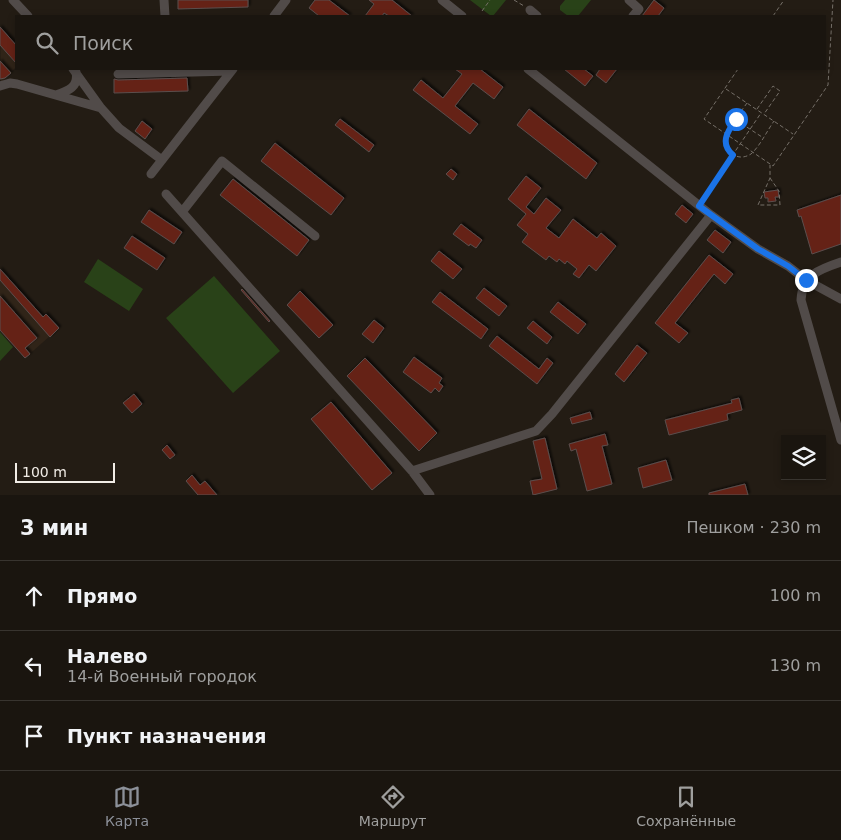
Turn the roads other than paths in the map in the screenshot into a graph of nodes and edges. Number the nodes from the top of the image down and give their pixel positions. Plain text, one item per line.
1 (13, 0) edge
2 (164, 0) edge
3 (286, 0) edge
4 (442, 0) edge
5 (629, 0) edge
6 (27, 15) edge
7 (165, 15) edge
8 (275, 15) edge
9 (461, 15) edge
10 (634, 15) edge
11 (75, 70) edge
12 (232, 70) edge
13 (529, 70) edge
14 (118, 74) dead end
15 (0, 86) edge
16 (56, 95) junction
17 (101, 108) junction
18 (162, 160) junction
19 (151, 174) dead end
20 (166, 194) dead end
21 (182, 212) junction
22 (711, 215) junction
23 (315, 236) dead end
24 (841, 262) edge
25 (806, 280) junction
26 (841, 299) edge
27 (841, 440) edge
28 (412, 471) junction
29 (430, 495) edge

1 - 6 street
2 - 7 street
3 - 8 street
4 - 9 street
5 - 10 street
11 - 16 street
11 - 17 street
12 - 14 street
12 - 18 street
13 - 22 street
15 - 16 street
16 - 17 street
17 - 18 street
18 - 19 street
20 - 21 street
21 - 23 street
21 - 28 street
22 - 25 street
22 - 28 street
24 - 25 street
25 - 26 street
25 - 27 street
28 - 29 street

